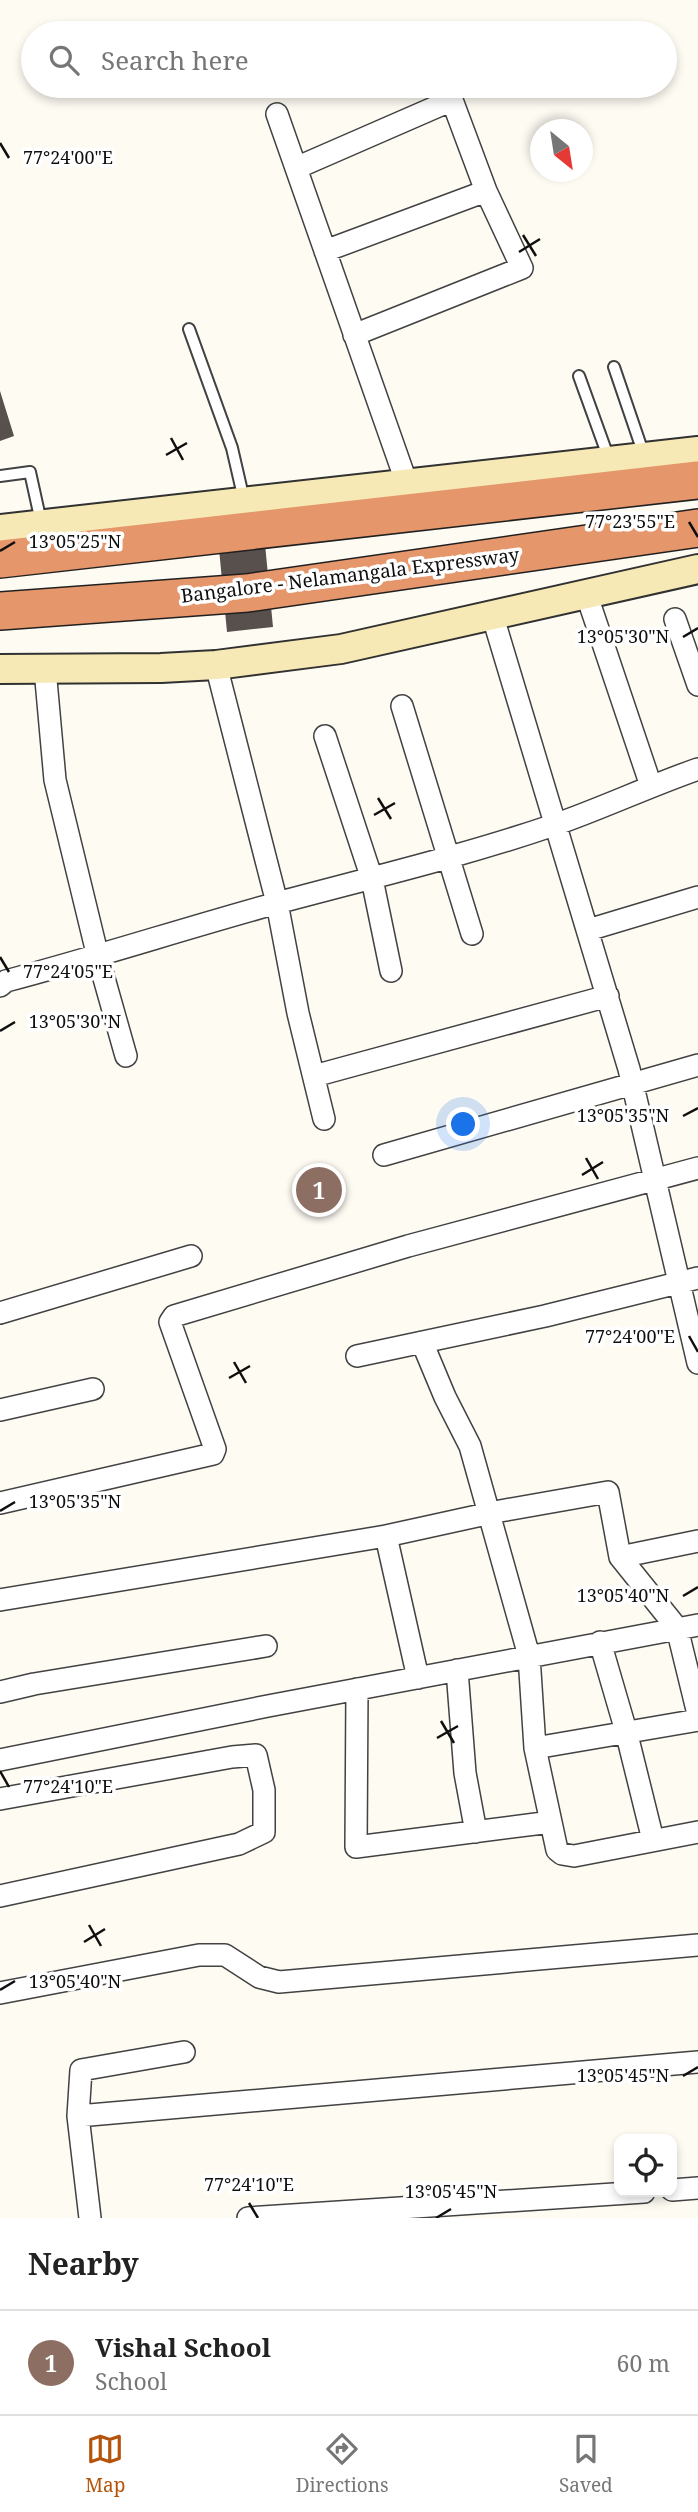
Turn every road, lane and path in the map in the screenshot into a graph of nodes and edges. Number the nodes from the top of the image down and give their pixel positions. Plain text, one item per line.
1 (277, 114) dead end
2 (296, 168) junction
3 (486, 191) junction
4 (325, 251) junction
5 (189, 329) dead end
6 (354, 335) junction
7 (614, 367) dead end
8 (579, 376) dead end
9 (698, 452) edge
10 (645, 458) junction
11 (610, 461) junction
12 (0, 476) edge
13 (698, 480) edge
14 (407, 484) junction
15 (244, 502) junction
16 (42, 524) junction
17 (698, 528) edge
18 (0, 529) edge
19 (0, 559) edge
20 (698, 569) edge
21 (586, 593) junction
22 (0, 611) edge
23 (492, 614) junction
24 (676, 619) dead end
25 (216, 665) junction
26 (0, 669) edge
27 (45, 669) junction
28 (698, 685) edge
29 (402, 706) dead end
30 (325, 736) dead end
31 (698, 769) edge
32 (651, 786) junction
33 (556, 824) junction
34 (450, 858) junction
35 (372, 879) junction
36 (698, 897) edge
37 (277, 903) junction
38 (588, 930) junction
39 (472, 934) dead end
40 (98, 957) junction
41 (391, 971) dead end
42 (0, 986) edge
43 (608, 996) junction
44 (126, 1056) dead end
45 (698, 1065) edge
46 (314, 1076) junction
47 (633, 1085) junction
48 (324, 1119) dead end
49 (384, 1154) dead end
50 (698, 1168) edge
51 (656, 1180) junction
52 (191, 1256) dead end
53 (689, 1281) edge
54 (0, 1312) edge
55 (422, 1342) junction
56 (357, 1356) dead end
57 (698, 1363) edge
58 (93, 1389) dead end
59 (0, 1410) edge
60 (0, 1503) edge
61 (490, 1513) junction
62 (386, 1536) junction
63 (698, 1541) edge
64 (620, 1557) junction
65 (0, 1600) edge
66 (687, 1626) edge
67 (600, 1642) junction
68 (266, 1646) dead end
69 (528, 1656) junction
70 (457, 1670) junction
71 (418, 1678) junction
72 (357, 1689) junction
73 (0, 1692) edge
74 (698, 1714) edge
75 (698, 1720) edge
76 (626, 1731) junction
77 (535, 1748) junction
78 (0, 1760) edge
79 (0, 1799) edge
80 (551, 1822) junction
81 (476, 1832) junction
82 (698, 1832) edge
83 (653, 1840) junction
84 (0, 1896) edge
85 (698, 1945) edge
86 (0, 1993) edge
87 (184, 2052) dead end
88 (698, 2062) edge
89 (78, 2116) junction
90 (698, 2188) edge
91 (677, 2190) edge
92 (614, 2194) edge
93 (300, 2216) edge
94 (90, 2218) edge
95 (248, 2218) edge

1 - 2 street
2 - 3 street
2 - 4 street
3 - 4 street
3 - 6 street
4 - 6 street
5 - 15 lane
6 - 14 street
7 - 10 lane
8 - 11 lane
9 - 10 street
10 - 11 street
11 - 14 street
12 - 16 lane
13 - 19 highway
14 - 15 street
15 - 16 street
16 - 18 street
17 - 22 highway, Bangalore - Nelamangala Expressway
20 - 21 street
21 - 23 street
21 - 32 street
23 - 25 street
23 - 33 street
24 - 28 street
25 - 27 street
25 - 37 street
26 - 27 street
27 - 40 street
29 - 34 street
30 - 35 street
31 - 32 street
32 - 33 street
33 - 34 street
33 - 38 street
34 - 35 street
34 - 39 street
35 - 37 street
35 - 41 street
36 - 38 street
37 - 40 street
37 - 46 street
38 - 43 street
40 - 42 street
40 - 44 street
43 - 46 street
43 - 47 street
45 - 47 street
46 - 48 street
47 - 49 street
47 - 51 street
50 - 51 street
51 - 53 street
51 - 60 street
52 - 54 street
53 - 55 street
53 - 57 street
55 - 56 street
55 - 61 street
58 - 59 street
61 - 62 street
61 - 64 street
61 - 69 street
62 - 65 street
62 - 71 street
63 - 64 street
64 - 66 street
66 - 67 street
66 - 74 street
67 - 69 street
67 - 76 street
68 - 73 street
69 - 70 street
69 - 77 street
70 - 71 street
70 - 81 street
71 - 72 street
72 - 78 street
72 - 81 street
75 - 76 street
76 - 77 street
76 - 83 street
77 - 80 street
79 - 84 street
80 - 81 street
80 - 83 street
82 - 83 street
85 - 86 street
87 - 89 street
88 - 89 street
89 - 94 street
90 - 91 street
92 - 93 street
93 - 95 street

